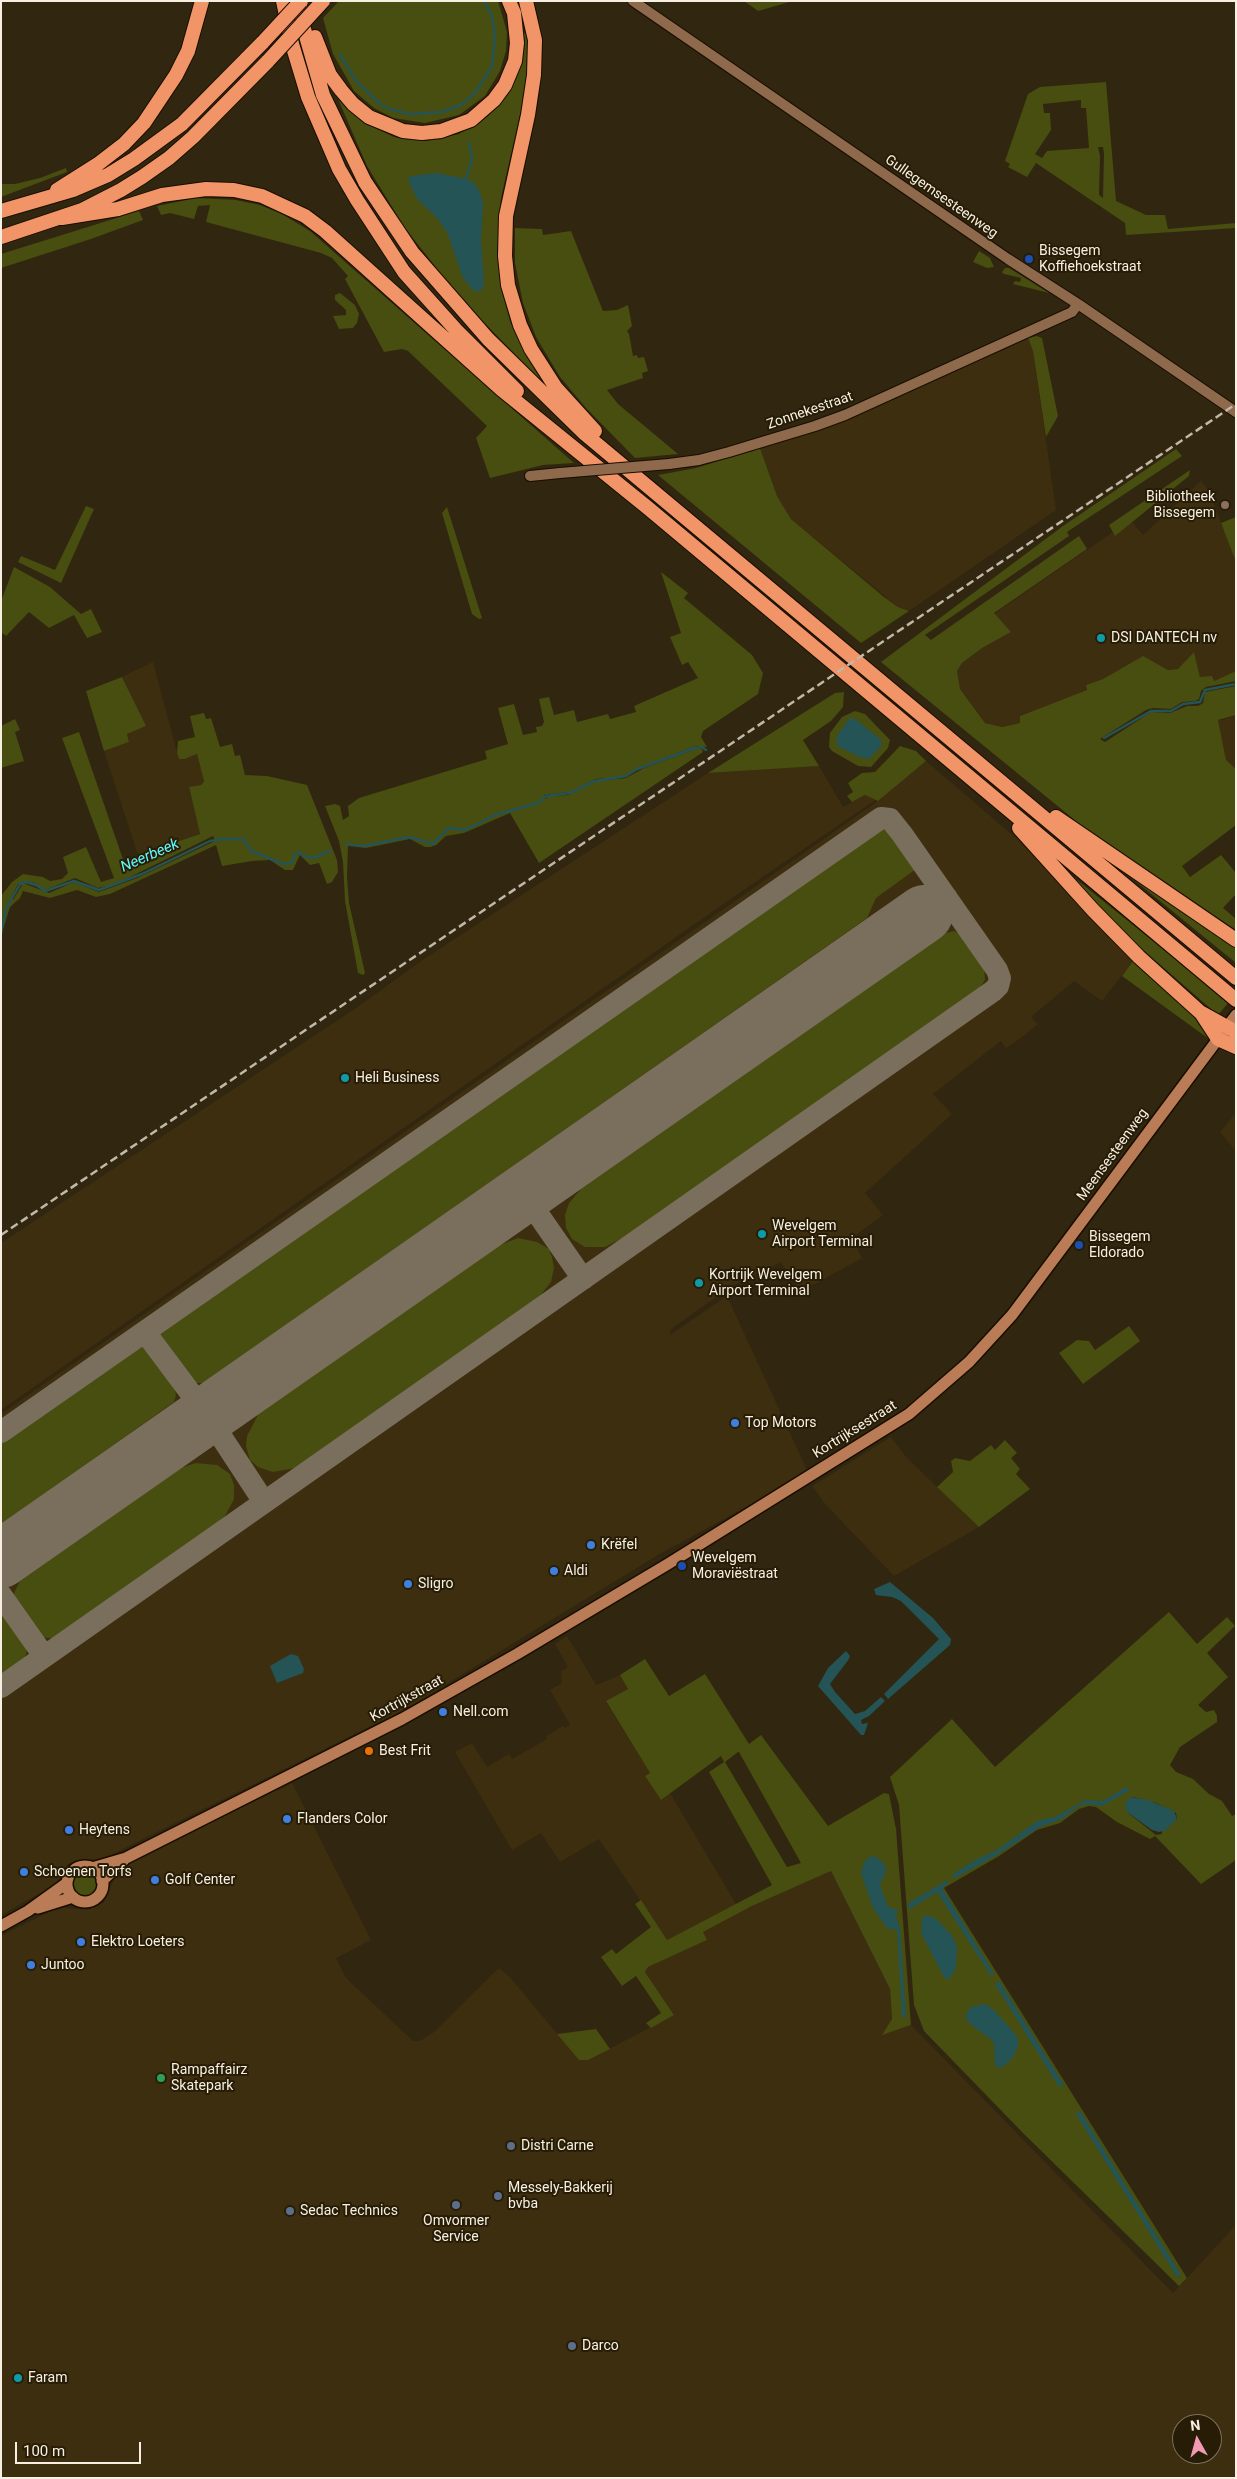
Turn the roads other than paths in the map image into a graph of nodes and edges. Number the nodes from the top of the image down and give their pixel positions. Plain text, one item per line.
1 (202, 1) edge
2 (283, 1) edge
3 (300, 1) edge
4 (305, 1) edge
5 (323, 1) edge
6 (509, 1) edge
7 (526, 1) edge
8 (633, 1) edge
9 (39, 201) junction
10 (1, 211) edge
11 (62, 218) junction
12 (1, 237) edge
13 (1078, 304) junction
14 (1236, 412) edge
15 (571, 444) junction
16 (530, 476) dead end
17 (673, 506) junction
18 (1005, 783) junction
19 (987, 792) junction
20 (1236, 940) edge
21 (1236, 978) edge
22 (1236, 1000) edge
23 (1201, 1012) junction
24 (1233, 1022) edge
25 (1218, 1039) junction
26 (1236, 1047) edge
27 (1013, 1314) joint
28 (693, 1548) joint
29 (126, 1858) junction
30 (92, 1868) junction
31 (102, 1882) junction
32 (67, 1883) junction
33 (73, 1897) junction
34 (28, 1911) junction
35 (1, 1926) edge

1 - 9 highway
2 - 15 highway
3 - 9 highway, bridge
3 - 17 highway
4 - 6 highway
5 - 11 highway, bridge
7 - 17 highway
8 - 13 street, Gullegemsesteenweg
9 - 10 highway
11 - 12 highway
11 - 15 highway
13 - 14 street, Gullegemsesteenweg
13 - 16 street, Zonnekestraat, bridge
15 - 19 highway
17 - 18 highway
18 - 20 highway
18 - 21 highway
19 - 22 highway
19 - 23 highway
23 - 24 highway
23 - 25 highway
24 - 25 main road, Meensesteenweg
25 - 26 highway
25 - 27 main road, Meensesteenweg
27 - 28 main road, Kortrijksestraat
28 - 29 main road, Kortrijkstraat
29 - 30 main road, Kortrijkstraat
29 - 31 main road, Kortrijkstraat
30 - 31 main road
30 - 32 main road
31 - 33 main road
32 - 33 main road
32 - 34 main road
33 - 34 main road
34 - 35 main road

